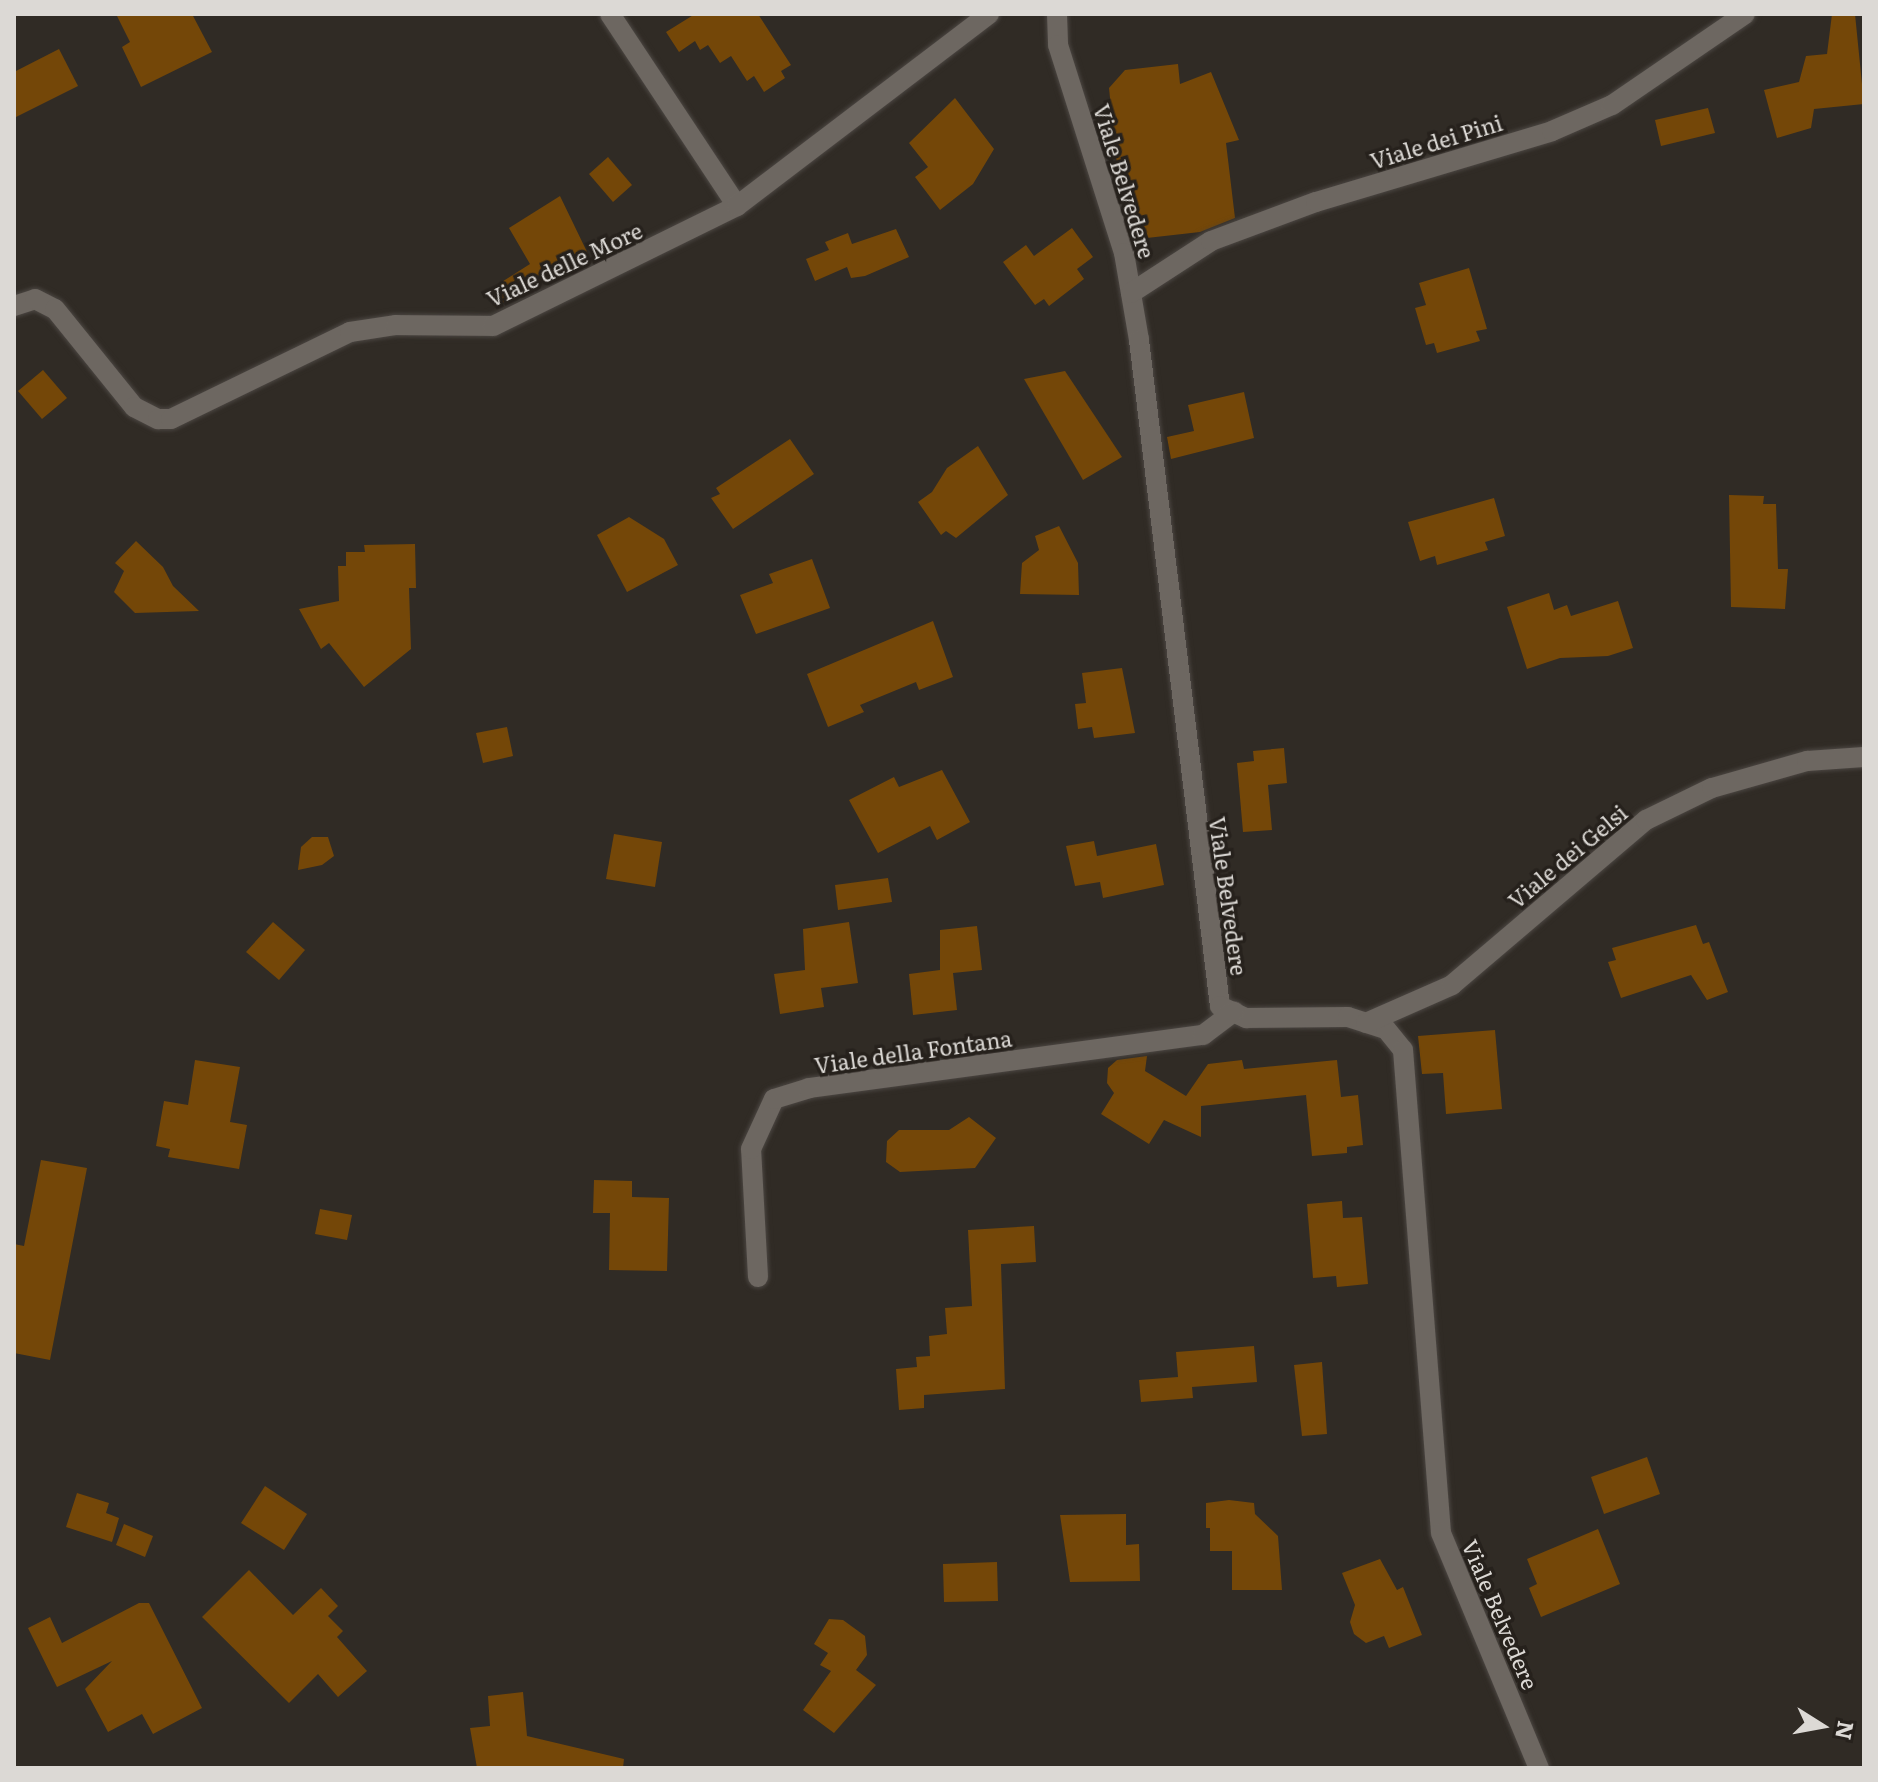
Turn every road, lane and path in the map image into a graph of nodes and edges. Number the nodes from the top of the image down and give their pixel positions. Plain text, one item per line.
1 (610, 14) edge
2 (989, 14) edge
3 (1057, 14) edge
4 (1745, 14) edge
5 (737, 206) junction
6 (1131, 293) junction
7 (14, 306) edge
8 (1864, 757) edge
9 (1234, 1012) junction
10 (1366, 1023) junction
11 (758, 1277) dead end
12 (1539, 1768) edge

1 - 5 street
2 - 5 street, Viale delle More
3 - 6 street, Viale Belvedere
4 - 6 street, Viale dei Pini
5 - 7 street, Viale delle More
6 - 9 street, Viale Belvedere
8 - 10 street, Viale dei Gelsi
9 - 10 street, Viale Belvedere
9 - 11 street, Viale della Fontana
10 - 12 street, Viale Belvedere

